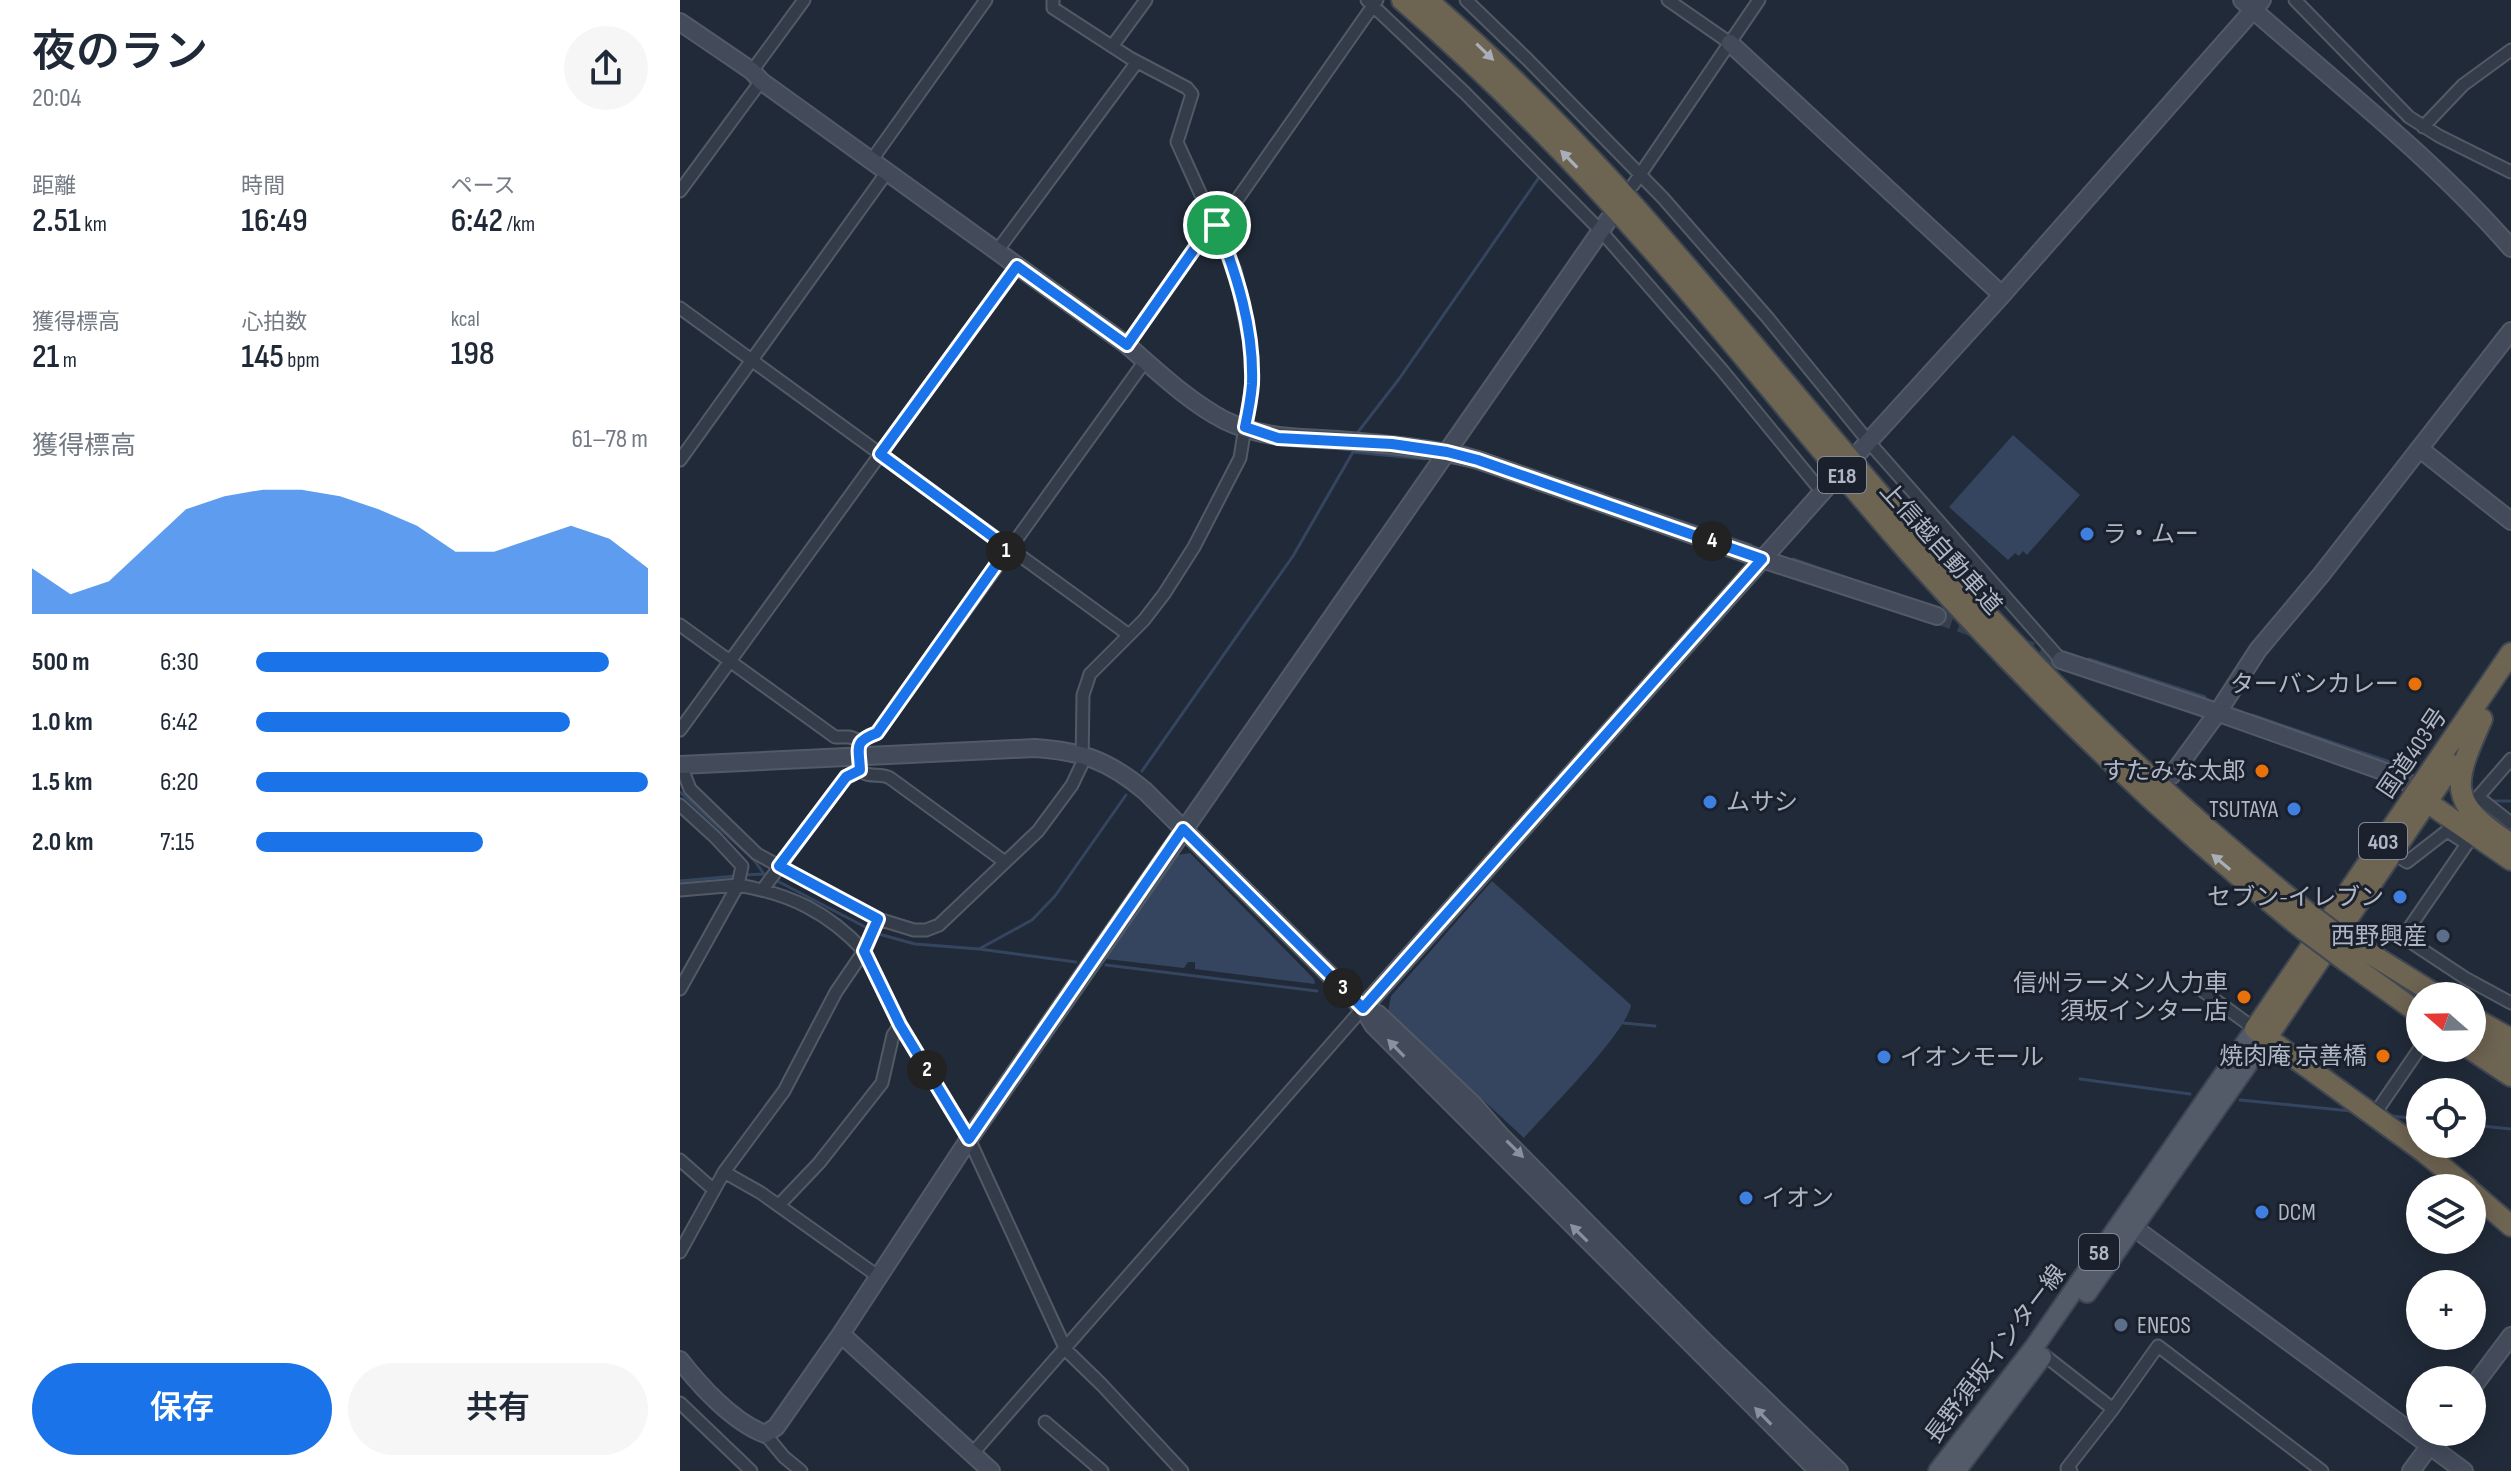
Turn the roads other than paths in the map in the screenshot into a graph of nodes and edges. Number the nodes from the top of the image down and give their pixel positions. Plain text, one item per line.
1 (804, 0) edge
2 (986, 0) edge
3 (1053, 0) edge
4 (1146, 0) edge
5 (1402, 0) edge
6 (1427, 0) edge
7 (1466, 0) edge
8 (1668, 0) edge
9 (1759, 0) edge
10 (2295, 0) edge
11 (1372, 1) edge
12 (2252, 3) edge
13 (680, 22) edge
14 (1730, 43) junction
15 (1113, 45) junction
16 (2511, 50) edge
17 (1137, 62) junction
18 (757, 76) junction
19 (2423, 127) junction
20 (871, 161) junction
21 (887, 172) junction
22 (2511, 172) edge
23 (1636, 180) junction
24 (680, 191) edge
25 (1217, 225) junction
26 (1605, 225) junction
27 (2511, 248) edge
28 (997, 251) junction
29 (1017, 266) junction
30 (2002, 295) junction
31 (680, 308) edge
32 (2511, 331) edge
33 (1127, 345) junction
34 (753, 361) junction
35 (1145, 361) junction
36 (1245, 427) junction
37 (1864, 446) junction
38 (2420, 449) junction
39 (1447, 452) junction
40 (880, 454) junction
41 (680, 460) edge
42 (1827, 486) joint
43 (2511, 521) edge
44 (1008, 548) junction
45 (1762, 559) junction
46 (1937, 616) tunnel mouth
47 (680, 625) edge
48 (1129, 635) junction
49 (2511, 653) edge
50 (2061, 660) joint
51 (730, 661) junction
52 (2511, 675) edge
53 (2218, 712) junction
54 (2482, 719) junction
55 (680, 730) edge
56 (1082, 754) junction
57 (860, 756) junction
58 (2511, 759) edge
59 (680, 765) edge
60 (2172, 775) dead end
61 (2426, 795) junction
62 (680, 805) edge
63 (2511, 823) edge
64 (1183, 829) junction
65 (2490, 830) junction
66 (2511, 844) edge
67 (2393, 853) junction
68 (2511, 860) edge
69 (1005, 862) junction
70 (778, 868) junction
71 (739, 879) junction
72 (764, 887) junction
73 (680, 890) edge
74 (877, 922) junction
75 (2308, 922) junction
76 (864, 951) junction
77 (2353, 952) junction
78 (2411, 982) edge
79 (2406, 987) edge
80 (680, 989) edge
81 (2203, 991) dead end
82 (2406, 1001) edge
83 (2511, 1003) edge
84 (1363, 1008) junction
85 (900, 1025) junction
86 (2486, 1025) edge
87 (2261, 1033) junction
88 (2511, 1039) edge
89 (2486, 1041) edge
90 (2511, 1058) edge
91 (2486, 1060) edge
92 (2410, 1062) edge
93 (2511, 1077) edge
94 (2374, 1115) junction
95 (969, 1139) junction
96 (680, 1160) edge
97 (724, 1172) junction
98 (2450, 1174) edge
99 (714, 1190) junction
100 (2486, 1204) edge
101 (779, 1205) junction
102 (2511, 1226) edge
103 (2133, 1227) junction
104 (680, 1252) edge
105 (879, 1277) junction
106 (841, 1334) junction
107 (2511, 1336) edge
108 (1066, 1350) junction
109 (2044, 1355) junction
110 (680, 1360) edge
111 (2486, 1369) edge
112 (680, 1403) edge
113 (2113, 1409) junction
114 (2406, 1419) edge
115 (1045, 1422) dead end
116 (765, 1434) junction
117 (2430, 1446) edge
118 (2441, 1446) edge
119 (972, 1454) junction
120 (751, 1471) edge
121 (801, 1471) edge
122 (991, 1471) edge
123 (1102, 1471) edge
124 (1182, 1471) edge
125 (1818, 1471) edge
126 (1839, 1471) edge
127 (1938, 1471) edge
128 (1956, 1471) edge
129 (2071, 1471) edge
130 (2322, 1471) edge
131 (2411, 1471) edge
132 (2464, 1471) edge

1 - 18 street
2 - 20 street
3 - 15 street
4 - 15 street
75 -> 5 highway, 上信越自動車道 / E18
6 -> 75 highway, 上信越自動車道 / E18
7 - 23 street
8 - 14 street
9 - 14 street
10 - 19 street
11 - 25 street
11 - 26 street
12 - 27 street
12 - 30 street
13 - 18 street
14 - 23 street
14 - 30 street
15 - 17 street
16 - 19 street
17 - 25 street
17 - 28 street
18 - 20 street
18 - 24 street
19 - 22 street
20 - 21 street
21 - 28 street
21 - 34 street
23 - 37 street
25 - 33 street
25 - 36 street
26 - 39 street
26 - 42 street
28 - 29 street
29 - 33 street
29 - 40 street
30 - 37 street
31 - 34 street
32 - 38 street
33 - 35 street
34 - 40 street
34 - 41 street
35 - 36 street
35 - 44 street
36 - 39 street
36 - 48 street
37 - 50 street
38 - 43 street
38 - 53 street
39 - 45 street
39 - 64 street
40 - 44 street
40 - 51 street
42 - 45 street
44 - 48 street
44 - 57 street
45 - 46 street
45 - 84 street
47 - 51 street
48 - 56 street
49 - 61 highway, 国道403号 / 403
50 - 53 street
51 - 55 street
51 - 57 street
52 - 54 highway, 国道403号 / 403
53 - 60 street
53 - 61 street
54 - 61 highway, 国道403号 / 403
54 - 65 highway
56 - 57 street
56 - 64 street
56 - 69 street
57 - 59 street
57 - 69 street
57 - 70 street
58 - 63 street
59 - 70 street
61 - 65 highway
61 - 67 highway, 国道403号 / 403
61 - 68 highway
61 - 87 highway, 国道403号 / 403
62 - 71 street
64 - 84 street
64 - 95 street
65 - 66 highway
67 - 83 street
67 - 87 highway, 国道403号 / 403
69 - 74 street
70 - 72 street
70 - 74 street
71 - 72 street
71 - 73 street
71 - 80 street
72 - 76 street
74 - 76 street
75 - 77 highway, 上信越自動車道 / E18, bridge
76 - 85 street
76 - 97 street
77 - 78 highway
77 - 79 highway, 上信越自動車道 / E18
77 - 82 highway, 上信越自動車道 / E18
81 - 87 street
84 - 108 street
125 -> 84 street
84 -> 126 street
85 - 95 street
85 - 101 street
86 - 88 highway
87 - 94 highway
87 - 103 main road, 長野須坂インター線 / 58
87 - 127 main road, 長野須坂インター線 / 58
89 - 90 highway
91 - 93 highway
92 - 94 street
94 - 98 highway
95 - 105 street
95 - 108 street
96 - 99 street
97 - 99 street
97 - 101 street
99 - 104 street
100 - 102 highway
101 - 105 street
103 - 109 main road, 長野須坂インター線 / 58
103 - 114 street
105 - 106 street
106 - 116 street
106 - 119 street
107 - 111 street
108 - 119 street
108 - 124 street
109 - 113 street
109 - 128 main road, 長野須坂インター線 / 58
110 - 116 street
112 - 120 street
113 - 129 street
113 - 130 street
115 - 123 street
116 - 121 street
117 - 131 street
118 - 132 street
119 - 122 street

